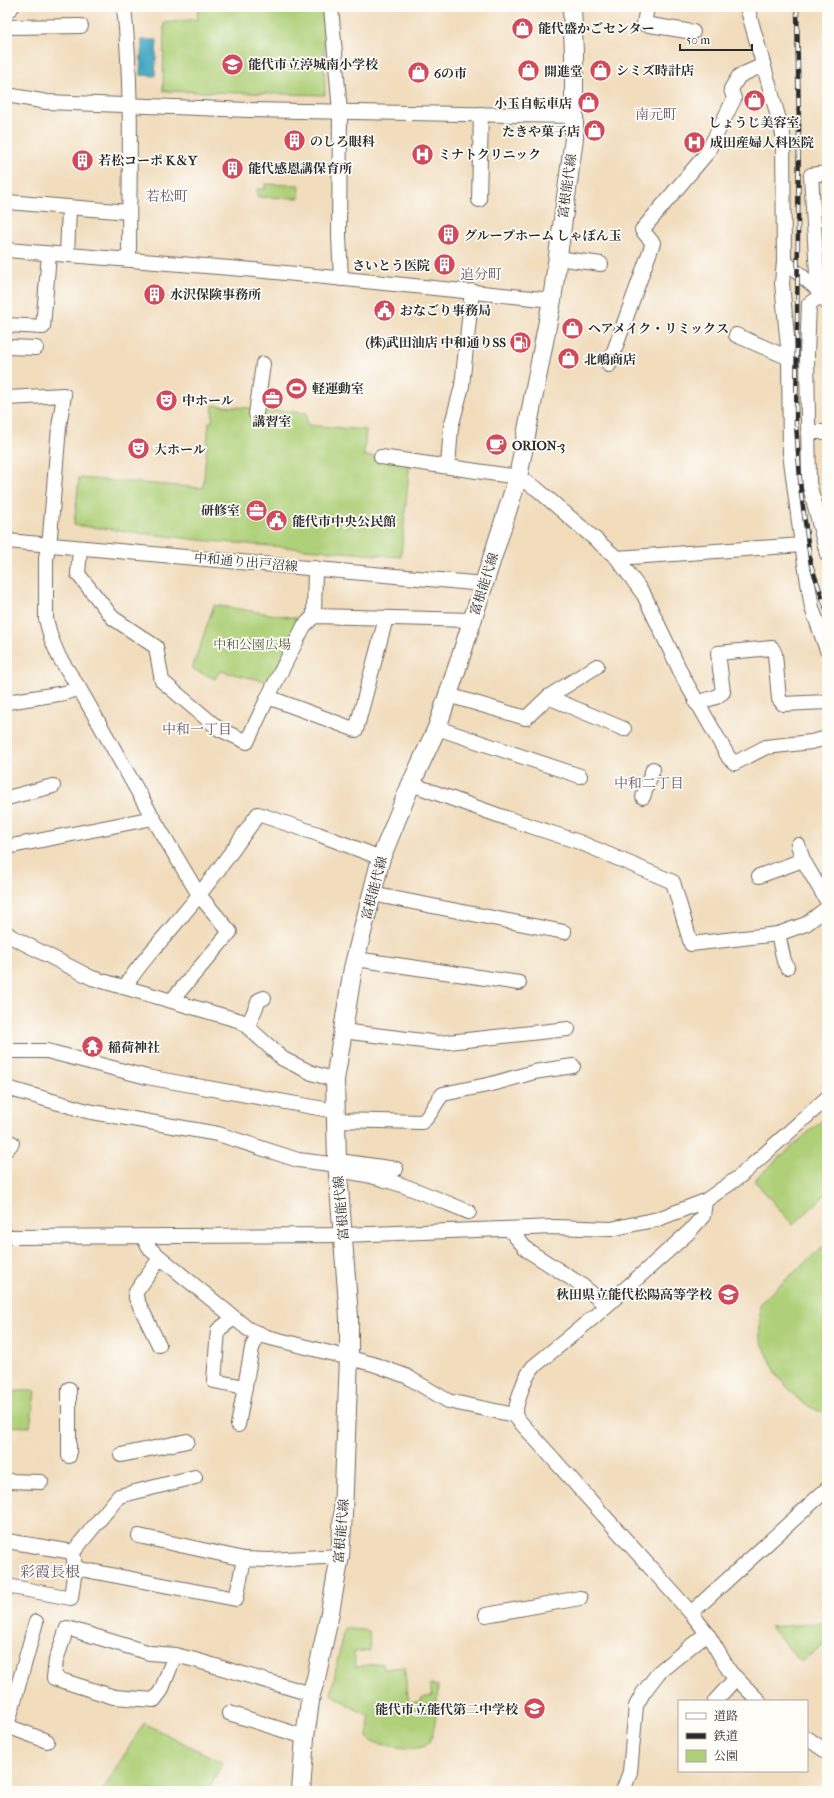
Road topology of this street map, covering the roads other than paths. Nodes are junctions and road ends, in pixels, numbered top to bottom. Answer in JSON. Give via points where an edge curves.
{"nodes":[{"id":1,"x":12,"y":7,"type":"edge"},
{"id":2,"x":124,"y":7,"type":"edge"},
{"id":3,"x":331,"y":7,"type":"edge"},
{"id":4,"x":572,"y":7,"type":"edge"},
{"id":5,"x":647,"y":7,"type":"edge"},
{"id":6,"x":747,"y":7,"type":"edge"},
{"id":7,"x":7,"y":11,"type":"edge"},
{"id":8,"x":81,"y":26,"type":"dead end"},
{"id":9,"x":7,"y":27,"type":"edge"},
{"id":10,"x":693,"y":32,"type":"dead end"},
{"id":11,"x":763,"y":65,"type":"junction"},
{"id":12,"x":8,"y":98,"type":"edge"},
{"id":13,"x":130,"y":105,"type":"junction"},
{"id":14,"x":340,"y":112,"type":"junction"},
{"id":15,"x":481,"y":114,"type":"junction"},
{"id":16,"x":574,"y":116,"type":"junction"},
{"id":17,"x":827,"y":173,"type":"edge"},
{"id":18,"x":478,"y":200,"type":"dead end"},
{"id":19,"x":7,"y":202,"type":"edge"},
{"id":20,"x":69,"y":209,"type":"junction"},
{"id":21,"x":129,"y":212,"type":"junction"},
{"id":22,"x":7,"y":250,"type":"edge"},
{"id":23,"x":50,"y":254,"type":"junction"},
{"id":24,"x":67,"y":255,"type":"junction"},
{"id":25,"x":557,"y":258,"type":"junction"},
{"id":26,"x":129,"y":259,"type":"junction"},
{"id":27,"x":784,"y":261,"type":"junction"},
{"id":28,"x":601,"y":264,"type":"dead end"},
{"id":29,"x":341,"y":279,"type":"junction"},
{"id":30,"x":472,"y":291,"type":"junction"},
{"id":31,"x":823,"y":296,"type":"edge"},
{"id":32,"x":552,"y":300,"type":"junction"},
{"id":33,"x":7,"y":325,"type":"edge"},
{"id":34,"x":736,"y":335,"type":"dead end"},
{"id":35,"x":7,"y":347,"type":"edge"},
{"id":36,"x":36,"y":348,"type":"dead end"},
{"id":37,"x":789,"y":358,"type":"junction"},
{"id":38,"x":263,"y":364,"type":"dead end"},
{"id":39,"x":609,"y":365,"type":"dead end"},
{"id":40,"x":7,"y":398,"type":"edge"},
{"id":41,"x":256,"y":414,"type":"dead end"},
{"id":42,"x":809,"y":432,"type":"junction"},
{"id":43,"x":827,"y":432,"type":"edge"},
{"id":44,"x":381,"y":456,"type":"dead end"},
{"id":45,"x":448,"y":466,"type":"junction"},
{"id":46,"x":518,"y":477,"type":"junction"},
{"id":47,"x":825,"y":534,"type":"edge"},
{"id":48,"x":7,"y":541,"type":"edge"},
{"id":49,"x":49,"y":545,"type":"junction"},
{"id":50,"x":802,"y":545,"type":"junction"},
{"id":51,"x":80,"y":548,"type":"junction"},
{"id":52,"x":827,"y":554,"type":"edge"},
{"id":53,"x":617,"y":558,"type":"junction"},
{"id":54,"x":315,"y":568,"type":"junction"},
{"id":55,"x":484,"y":584,"type":"junction"},
{"id":56,"x":314,"y":616,"type":"junction"},
{"id":57,"x":386,"y":618,"type":"junction"},
{"id":58,"x":472,"y":620,"type":"junction"},
{"id":59,"x":827,"y":650,"type":"edge"},
{"id":60,"x":597,"y":666,"type":"dead end"},
{"id":61,"x":79,"y":688,"type":"junction"},
{"id":62,"x":448,"y":695,"type":"junction"},
{"id":63,"x":268,"y":697,"type":"junction"},
{"id":64,"x":548,"y":697,"type":"junction"},
{"id":65,"x":7,"y":702,"type":"edge"},
{"id":66,"x":696,"y":702,"type":"junction"},
{"id":67,"x":827,"y":702,"type":"edge"},
{"id":68,"x":437,"y":728,"type":"junction"},
{"id":69,"x":624,"y":729,"type":"dead end"},
{"id":70,"x":827,"y":738,"type":"edge"},
{"id":71,"x":652,"y":769,"type":"dead end"},
{"id":72,"x":580,"y":776,"type":"dead end"},
{"id":73,"x":411,"y":784,"type":"junction"},
{"id":74,"x":53,"y":786,"type":"dead end"},
{"id":75,"x":643,"y":797,"type":"dead end"},
{"id":76,"x":7,"y":798,"type":"edge"},
{"id":77,"x":153,"y":818,"type":"junction"},
{"id":78,"x":798,"y":845,"type":"dead end"},
{"id":79,"x":7,"y":847,"type":"edge"},
{"id":80,"x":381,"y":858,"type":"junction"},
{"id":81,"x":803,"y":860,"type":"junction"},
{"id":82,"x":759,"y":876,"type":"dead end"},
{"id":83,"x":372,"y":894,"type":"junction"},
{"id":84,"x":199,"y":895,"type":"junction"},
{"id":85,"x":827,"y":901,"type":"edge"},
{"id":86,"x":827,"y":908,"type":"edge"},
{"id":87,"x":564,"y":932,"type":"dead end"},
{"id":88,"x":7,"y":933,"type":"edge"},
{"id":89,"x":778,"y":934,"type":"junction"},
{"id":90,"x":356,"y":959,"type":"junction"},
{"id":91,"x":787,"y":967,"type":"dead end"},
{"id":92,"x":519,"y":983,"type":"dead end"},
{"id":93,"x":125,"y":987,"type":"junction"},
{"id":94,"x":264,"y":998,"type":"dead end"},
{"id":95,"x":172,"y":1000,"type":"junction"},
{"id":96,"x":248,"y":1026,"type":"junction"},
{"id":97,"x":568,"y":1029,"type":"dead end"},
{"id":98,"x":342,"y":1031,"type":"junction"},
{"id":99,"x":7,"y":1052,"type":"edge"},
{"id":100,"x":573,"y":1066,"type":"dead end"},
{"id":101,"x":335,"y":1080,"type":"junction"},
{"id":102,"x":7,"y":1088,"type":"edge"},
{"id":103,"x":827,"y":1098,"type":"edge"},
{"id":104,"x":336,"y":1115,"type":"junction"},
{"id":105,"x":338,"y":1166,"type":"junction"},
{"id":106,"x":396,"y":1169,"type":"dead end"},
{"id":107,"x":705,"y":1201,"type":"junction"},
{"id":108,"x":469,"y":1212,"type":"dead end"},
{"id":109,"x":508,"y":1229,"type":"junction"},
{"id":110,"x":344,"y":1235,"type":"junction"},
{"id":111,"x":142,"y":1236,"type":"junction"},
{"id":112,"x":7,"y":1237,"type":"edge"},
{"id":113,"x":160,"y":1258,"type":"junction"},
{"id":114,"x":606,"y":1305,"type":"junction"},
{"id":115,"x":234,"y":1318,"type":"junction"},
{"id":116,"x":259,"y":1333,"type":"junction"},
{"id":117,"x":159,"y":1345,"type":"dead end"},
{"id":118,"x":349,"y":1357,"type":"junction"},
{"id":119,"x":245,"y":1387,"type":"junction"},
{"id":120,"x":69,"y":1389,"type":"dead end"},
{"id":121,"x":514,"y":1415,"type":"junction"},
{"id":122,"x":238,"y":1425,"type":"dead end"},
{"id":123,"x":187,"y":1441,"type":"dead end"},
{"id":124,"x":121,"y":1455,"type":"dead end"},
{"id":125,"x":69,"y":1456,"type":"dead end"},
{"id":126,"x":194,"y":1477,"type":"dead end"},
{"id":127,"x":7,"y":1481,"type":"edge"},
{"id":128,"x":41,"y":1482,"type":"dead end"},
{"id":129,"x":827,"y":1489,"type":"edge"},
{"id":130,"x":139,"y":1536,"type":"dead end"},
{"id":131,"x":7,"y":1541,"type":"edge"},
{"id":132,"x":73,"y":1552,"type":"junction"},
{"id":133,"x":340,"y":1556,"type":"junction"},
{"id":134,"x":244,"y":1559,"type":"junction"},
{"id":135,"x":75,"y":1568,"type":"junction"},
{"id":136,"x":7,"y":1586,"type":"edge"},
{"id":137,"x":580,"y":1598,"type":"dead end"},
{"id":138,"x":691,"y":1614,"type":"junction"},
{"id":139,"x":486,"y":1615,"type":"dead end"},
{"id":140,"x":36,"y":1622,"type":"dead end"},
{"id":141,"x":707,"y":1633,"type":"junction"},
{"id":142,"x":175,"y":1655,"type":"junction"},
{"id":143,"x":736,"y":1678,"type":"junction"},
{"id":144,"x":311,"y":1694,"type":"junction"},
{"id":145,"x":716,"y":1700,"type":"edge"},
{"id":146,"x":758,"y":1700,"type":"edge"},
{"id":147,"x":229,"y":1713,"type":"dead end"},
{"id":148,"x":7,"y":1726,"type":"edge"},
{"id":149,"x":305,"y":1737,"type":"junction"},
{"id":150,"x":808,"y":1739,"type":"edge"},
{"id":151,"x":47,"y":1741,"type":"dead end"},
{"id":152,"x":827,"y":1752,"type":"edge"},
{"id":153,"x":301,"y":1791,"type":"edge"},
{"id":154,"x":622,"y":1791,"type":"edge"}],
"edges":[{"from":1,"to":7,"type":"street"},
{"from":2,"to":13,"type":"street","via":[[128,38]]},
{"from":3,"to":14,"type":"street"},
{"from":4,"to":16,"type":"main road","name":"富根能代線"},
{"from":5,"to":10,"type":"street","via":[[644,24]]},
{"from":6,"to":11,"type":"street"},
{"from":8,"to":9,"type":"street"},
{"from":11,"to":27,"type":"street","via":[[783,134]]},
{"from":11,"to":39,"type":"street","via":[[739,76],[731,89],[734,99],[707,153],[642,230],[653,243]]},
{"from":12,"to":13,"type":"street"},
{"from":13,"to":14,"type":"street"},
{"from":13,"to":21,"type":"street"},
{"from":14,"to":15,"type":"street"},
{"from":14,"to":29,"type":"street"},
{"from":15,"to":16,"type":"street"},
{"from":15,"to":18,"type":"street"},
{"from":16,"to":25,"type":"main road","name":"富根能代線","via":[[574,138]]},
{"from":17,"to":31,"type":"street","via":[[811,175]]},
{"from":19,"to":20,"type":"street"},
{"from":20,"to":21,"type":"street"},
{"from":20,"to":24,"type":"street"},
{"from":21,"to":26,"type":"street"},
{"from":22,"to":23,"type":"street"},
{"from":23,"to":24,"type":"street"},
{"from":23,"to":33,"type":"street","via":[[43,328]]},
{"from":24,"to":26,"type":"street"},
{"from":25,"to":28,"type":"street"},
{"from":25,"to":32,"type":"main road","name":"富根能代線"},
{"from":26,"to":29,"type":"street"},
{"from":27,"to":31,"type":"street"},
{"from":27,"to":37,"type":"street","via":[[782,283]]},
{"from":29,"to":30,"type":"street"},
{"from":30,"to":32,"type":"street"},
{"from":30,"to":45,"type":"street","via":[[463,379],[451,427]]},
{"from":31,"to":42,"type":"street","via":[[809,304]]},
{"from":32,"to":46,"type":"main road","name":"富根能代線"},
{"from":34,"to":37,"type":"street"},
{"from":35,"to":36,"type":"street"},
{"from":37,"to":50,"type":"street","via":[[790,453]]},
{"from":38,"to":41,"type":"street"},
{"from":40,"to":49,"type":"street","via":[[64,395]]},
{"from":42,"to":43,"type":"street"},
{"from":42,"to":47,"type":"street","via":[[809,483]]},
{"from":44,"to":45,"type":"street"},
{"from":45,"to":46,"type":"street"},
{"from":46,"to":53,"type":"street","via":[[537,489]]},
{"from":46,"to":55,"type":"main road","name":"富根能代線"},
{"from":47,"to":52,"type":"street"},
{"from":48,"to":49,"type":"street","name":"中和通り出戸沼線"},
{"from":49,"to":51,"type":"street","name":"中和通り出戸沼線"},
{"from":49,"to":61,"type":"street","via":[[46,558],[46,619],[59,657]]},
{"from":50,"to":53,"type":"street"},
{"from":50,"to":59,"type":"street","via":[[812,608]]},
{"from":51,"to":54,"type":"street","name":"中和通り出戸沼線"},
{"from":51,"to":63,"type":"street","via":[[78,574],[113,618],[156,647],[162,681],[219,729],[247,742]]},
{"from":53,"to":66,"type":"street","via":[[644,595]]},
{"from":54,"to":55,"type":"street","name":"中和通り出戸沼線"},
{"from":54,"to":56,"type":"street"},
{"from":55,"to":58,"type":"main road","name":"富根能代線"},
{"from":56,"to":57,"type":"street"},
{"from":56,"to":63,"type":"street","via":[[304,626]]},
{"from":57,"to":58,"type":"street"},
{"from":57,"to":63,"type":"street","via":[[356,730]]},
{"from":58,"to":62,"type":"main road","name":"富根能代線"},
{"from":60,"to":64,"type":"street"},
{"from":61,"to":65,"type":"street","via":[[65,693]]},
{"from":61,"to":77,"type":"street"},
{"from":62,"to":64,"type":"street","via":[[526,718]]},
{"from":62,"to":68,"type":"main road","name":"富根能代線"},
{"from":64,"to":69,"type":"street"},
{"from":66,"to":67,"type":"street","via":[[716,697],[723,692],[718,653],[772,648],[775,654],[779,699],[783,704]]},
{"from":66,"to":70,"type":"street","via":[[729,758],[735,763],[766,747]]},
{"from":68,"to":72,"type":"street"},
{"from":68,"to":73,"type":"main road","name":"富根能代線"},
{"from":71,"to":75,"type":"street"},
{"from":73,"to":80,"type":"main road","name":"富根能代線"},
{"from":73,"to":89,"type":"street","via":[[580,842],[673,882],[690,944]]},
{"from":74,"to":76,"type":"street"},
{"from":77,"to":79,"type":"street"},
{"from":77,"to":84,"type":"street"},
{"from":78,"to":81,"type":"street"},
{"from":80,"to":83,"type":"main road","name":"富根能代線"},
{"from":80,"to":84,"type":"street","via":[[258,814]]},
{"from":81,"to":82,"type":"street"},
{"from":81,"to":85,"type":"street"},
{"from":83,"to":87,"type":"street"},
{"from":83,"to":90,"type":"main road","name":"富根能代線"},
{"from":84,"to":93,"type":"street","via":[[135,969]]},
{"from":84,"to":95,"type":"street","via":[[230,932]]},
{"from":86,"to":89,"type":"street","via":[[806,924]]},
{"from":88,"to":93,"type":"street","via":[[92,978]]},
{"from":89,"to":91,"type":"street"},
{"from":90,"to":92,"type":"street"},
{"from":90,"to":98,"type":"main road","name":"富根能代線"},
{"from":93,"to":95,"type":"street"},
{"from":94,"to":96,"type":"street","via":[[259,1000]]},
{"from":95,"to":96,"type":"street","via":[[241,1021]]},
{"from":96,"to":101,"type":"street","via":[[283,1059],[312,1073]]},
{"from":97,"to":98,"type":"street","via":[[438,1042]]},
{"from":98,"to":101,"type":"main road","name":"富根能代線"},
{"from":99,"to":104,"type":"street","via":[[47,1051],[147,1077]]},
{"from":100,"to":104,"type":"street","via":[[534,1072],[443,1094],[422,1122]]},
{"from":101,"to":104,"type":"main road","name":"富根能代線"},
{"from":102,"to":105,"type":"street","via":[[87,1111],[218,1134],[298,1160]]},
{"from":103,"to":107,"type":"street","via":[[739,1177]]},
{"from":104,"to":105,"type":"main road","name":"富根能代線"},
{"from":105,"to":106,"type":"street"},
{"from":105,"to":108,"type":"street","via":[[405,1187]]},
{"from":105,"to":110,"type":"main road","name":"富根能代線"},
{"from":107,"to":109,"type":"street","via":[[658,1219],[612,1229],[554,1226]]},
{"from":107,"to":114,"type":"street","via":[[703,1216],[689,1232]]},
{"from":109,"to":110,"type":"street"},
{"from":109,"to":114,"type":"street","via":[[527,1250],[580,1284]]},
{"from":110,"to":111,"type":"street"},
{"from":110,"to":118,"type":"main road","name":"富根能代線"},
{"from":111,"to":112,"type":"street"},
{"from":111,"to":113,"type":"street"},
{"from":113,"to":115,"type":"street"},
{"from":113,"to":117,"type":"street","via":[[136,1292],[136,1298]]},
{"from":114,"to":121,"type":"street","via":[[530,1371],[522,1386]]},
{"from":115,"to":116,"type":"street","via":[[248,1329]]},
{"from":115,"to":119,"type":"street","via":[[218,1330],[214,1381]]},
{"from":116,"to":118,"type":"street"},
{"from":116,"to":119,"type":"street","via":[[252,1348]]},
{"from":118,"to":121,"type":"street","via":[[406,1376],[448,1401]]},
{"from":118,"to":133,"type":"main road","name":"富根能代線"},
{"from":119,"to":122,"type":"street"},
{"from":120,"to":125,"type":"street"},
{"from":121,"to":138,"type":"street"},
{"from":123,"to":124,"type":"street"},
{"from":126,"to":132,"type":"street","via":[[119,1496]]},
{"from":127,"to":128,"type":"street"},
{"from":129,"to":138,"type":"street"},
{"from":130,"to":134,"type":"street"},
{"from":131,"to":132,"type":"street"},
{"from":132,"to":135,"type":"street"},
{"from":133,"to":134,"type":"street"},
{"from":133,"to":144,"type":"main road","name":"富根能代線"},
{"from":134,"to":135,"type":"street","via":[[236,1599]]},
{"from":135,"to":136,"type":"street","via":[[71,1598]]},
{"from":137,"to":139,"type":"street"},
{"from":138,"to":141,"type":"street"},
{"from":140,"to":148,"type":"street"},
{"from":141,"to":143,"type":"street"},
{"from":141,"to":154,"type":"street","via":[[659,1672],[636,1706],[630,1772]]},
{"from":142,"to":142,"type":"street","via":[[161,1690],[154,1700],[114,1697],[54,1678],[56,1660],[66,1628],[150,1653]]},
{"from":142,"to":144,"type":"street"},
{"from":143,"to":145,"type":"street"},
{"from":143,"to":146,"type":"street"},
{"from":144,"to":149,"type":"main road","name":"富根能代線"},
{"from":147,"to":149,"type":"street"},
{"from":148,"to":151,"type":"street"},
{"from":149,"to":153,"type":"main road","name":"富根能代線"},
{"from":150,"to":152,"type":"street"}]}
